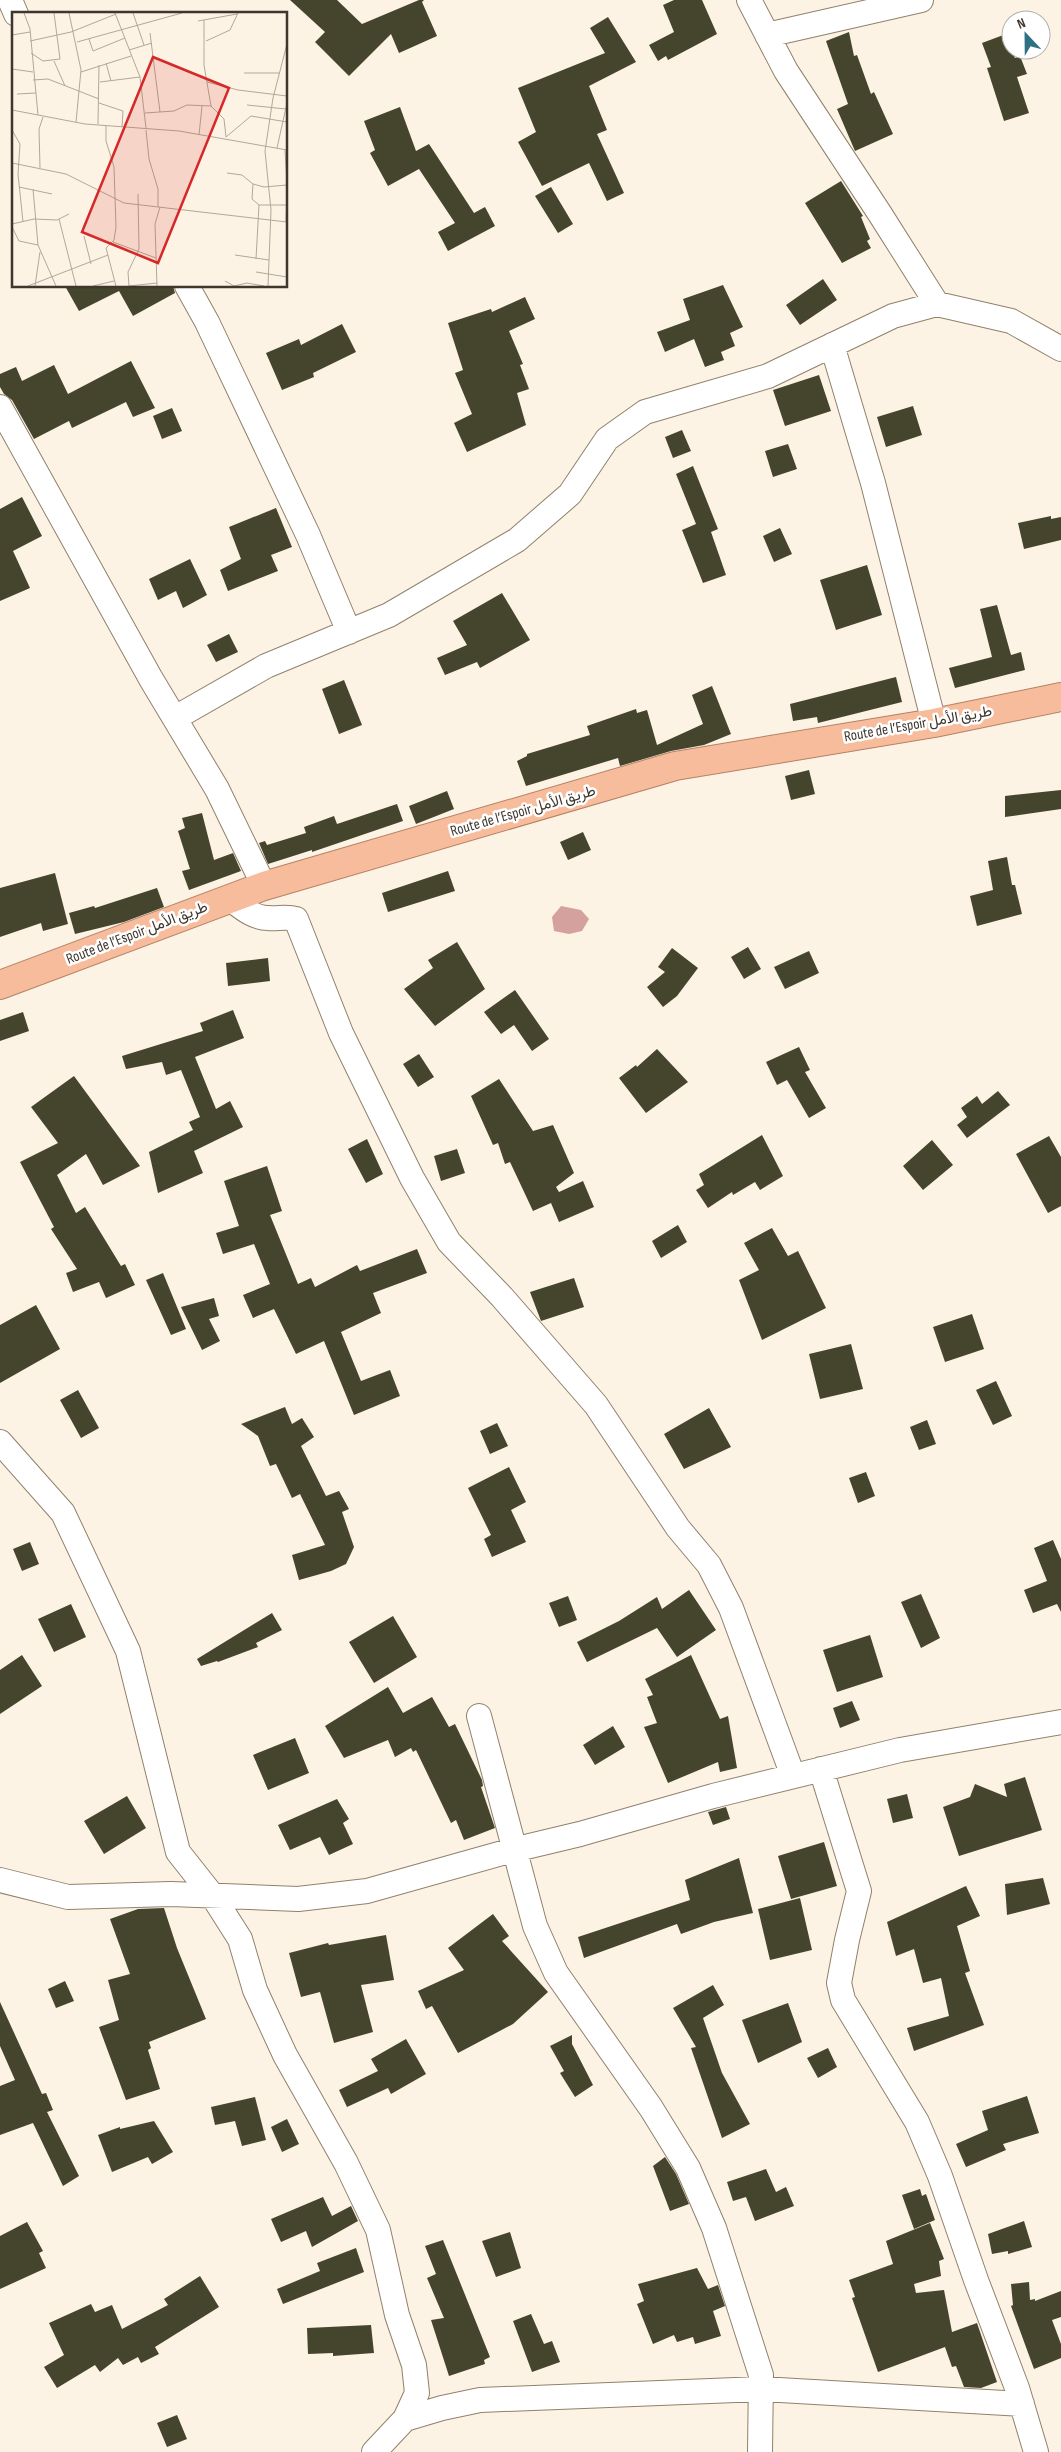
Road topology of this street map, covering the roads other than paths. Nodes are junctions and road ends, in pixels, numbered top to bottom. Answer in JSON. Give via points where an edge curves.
{"nodes":[{"id":1,"x":10,"y":0,"type":"edge"},
{"id":2,"x":749,"y":0,"type":"edge"},
{"id":3,"x":922,"y":0,"type":"edge"},
{"id":4,"x":15,"y":12,"type":"edge"},
{"id":5,"x":767,"y":35,"type":"junction"},
{"id":6,"x":188,"y":288,"type":"edge"},
{"id":7,"x":936,"y":304,"type":"junction"},
{"id":8,"x":832,"y":345,"type":"junction"},
{"id":9,"x":1061,"y":349,"type":"edge"},
{"id":10,"x":0,"y":406,"type":"edge"},
{"id":11,"x":349,"y":632,"type":"junction"},
{"id":12,"x":1061,"y":696,"type":"edge"},
{"id":13,"x":175,"y":718,"type":"junction"},
{"id":14,"x":934,"y":723,"type":"junction"},
{"id":15,"x":264,"y":886,"type":"junction"},
{"id":16,"x":229,"y":898,"type":"junction"},
{"id":17,"x":0,"y":985,"type":"edge"},
{"id":18,"x":0,"y":1442,"type":"edge"},
{"id":19,"x":479,"y":1716,"type":"dead end"},
{"id":20,"x":1061,"y":1722,"type":"edge"},
{"id":21,"x":821,"y":1769,"type":"junction"},
{"id":22,"x":793,"y":1776,"type":"junction"},
{"id":23,"x":514,"y":1850,"type":"junction"},
{"id":24,"x":0,"y":1880,"type":"edge"},
{"id":25,"x":212,"y":1895,"type":"junction"},
{"id":26,"x":761,"y":2389,"type":"junction"},
{"id":27,"x":1022,"y":2404,"type":"junction"},
{"id":28,"x":405,"y":2419,"type":"junction"},
{"id":29,"x":374,"y":2452,"type":"edge"},
{"id":30,"x":760,"y":2452,"type":"edge"},
{"id":31,"x":1036,"y":2452,"type":"edge"}],
"edges":[{"from":1,"to":4,"type":"street"},
{"from":2,"to":5,"type":"street"},
{"from":3,"to":5,"type":"street"},
{"from":5,"to":7,"type":"street","via":[[786,71]]},
{"from":6,"to":11,"type":"street","via":[[208,322],[308,535]]},
{"from":7,"to":8,"type":"street","via":[[893,316]]},
{"from":7,"to":9,"type":"street","via":[[1011,320]]},
{"from":8,"to":11,"type":"street","via":[[768,376],[644,412],[607,439],[570,494],[517,540],[389,615]]},
{"from":8,"to":14,"type":"street","via":[[873,484]]},
{"from":10,"to":13,"type":"street"},
{"from":11,"to":13,"type":"street","via":[[266,666]]},
{"from":12,"to":14,"type":"highway","name":"Route de l’Espoir طريق الأمل"},
{"from":13,"to":15,"type":"street","via":[[217,789]]},
{"from":14,"to":15,"type":"highway","name":"Route de l’Espoir طريق الأمل","via":[[675,766]]},
{"from":15,"to":16,"type":"highway","name":"Route de l’Espoir طريق الأمل"},
{"from":16,"to":17,"type":"highway","name":"Route de l’Espoir طريق الأمل"},
{"from":16,"to":22,"type":"street","via":[[247,912],[268,918],[296,918],[340,1033],[412,1178],[449,1242],[502,1297],[596,1406],[678,1528],[709,1565],[731,1608]]},
{"from":18,"to":25,"type":"street","via":[[64,1513],[128,1651],[178,1852]]},
{"from":19,"to":23,"type":"street"},
{"from":20,"to":21,"type":"street","via":[[900,1750]]},
{"from":21,"to":22,"type":"street"},
{"from":21,"to":27,"type":"street","via":[[859,1891],[839,1983],[843,2000],[917,2122],[940,2176]]},
{"from":22,"to":23,"type":"street"},
{"from":23,"to":25,"type":"street","via":[[367,1891],[298,1899]]},
{"from":23,"to":26,"type":"street","via":[[535,1926],[556,1973],[651,2108],[688,2168],[714,2228],[761,2375]]},
{"from":24,"to":25,"type":"street","via":[[68,1898]]},
{"from":25,"to":28,"type":"street","via":[[240,1939],[255,1990],[284,2055],[346,2163],[378,2230],[396,2315],[414,2365],[417,2393]]},
{"from":26,"to":27,"type":"street"},
{"from":26,"to":28,"type":"street","via":[[480,2400]]},
{"from":26,"to":30,"type":"street"},
{"from":27,"to":31,"type":"street"},
{"from":28,"to":29,"type":"street"}]}
